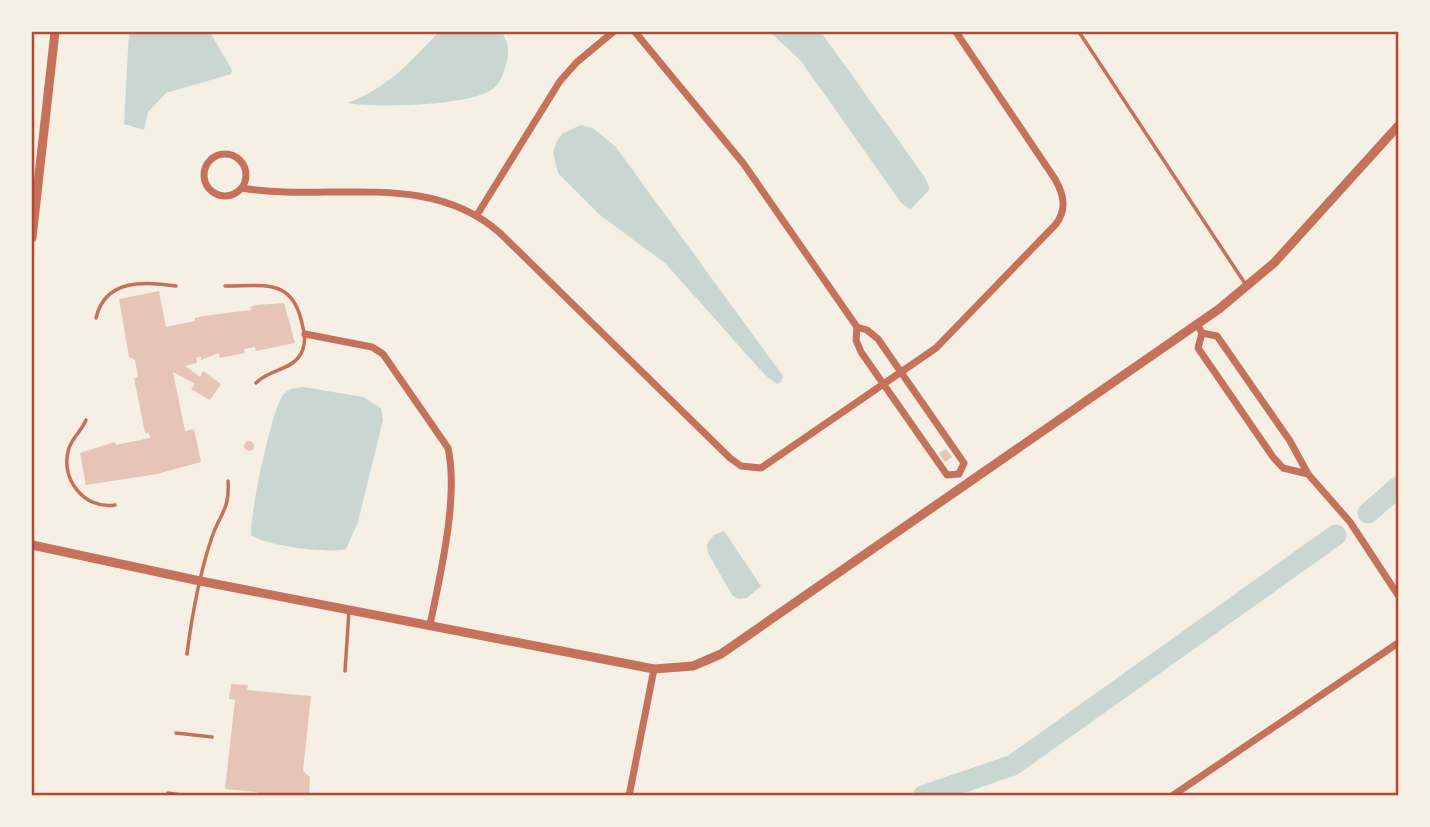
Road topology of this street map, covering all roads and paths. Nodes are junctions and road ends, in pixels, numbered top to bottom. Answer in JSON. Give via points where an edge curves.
{"nodes":[{"id":1,"x":613,"y":32,"type":"edge"},
{"id":2,"x":635,"y":32,"type":"edge"},
{"id":3,"x":956,"y":32,"type":"edge"},
{"id":4,"x":1079,"y":32,"type":"edge"},
{"id":5,"x":54,"y":34,"type":"edge"},
{"id":6,"x":1398,"y":126,"type":"edge"},
{"id":7,"x":242,"y":188,"type":"junction"},
{"id":8,"x":477,"y":215,"type":"junction"},
{"id":9,"x":32,"y":238,"type":"edge"},
{"id":10,"x":176,"y":286,"type":"dead end"},
{"id":11,"x":225,"y":286,"type":"dead end"},
{"id":12,"x":1247,"y":287,"type":"junction"},
{"id":13,"x":96,"y":318,"type":"dead end"},
{"id":14,"x":857,"y":327,"type":"junction"},
{"id":15,"x":1200,"y":329,"type":"junction"},
{"id":16,"x":305,"y":334,"type":"junction"},
{"id":17,"x":902,"y":373,"type":"junction"},
{"id":18,"x":256,"y":383,"type":"dead end"},
{"id":19,"x":884,"y":385,"type":"junction"},
{"id":20,"x":86,"y":420,"type":"dead end"},
{"id":21,"x":959,"y":474,"type":"junction"},
{"id":22,"x":1308,"y":474,"type":"junction"},
{"id":23,"x":228,"y":481,"type":"dead end"},
{"id":24,"x":965,"y":484,"type":"junction"},
{"id":25,"x":115,"y":505,"type":"dead end"},
{"id":26,"x":32,"y":545,"type":"edge"},
{"id":27,"x":200,"y":581,"type":"junction"},
{"id":28,"x":1398,"y":595,"type":"edge"},
{"id":29,"x":349,"y":609,"type":"junction"},
{"id":30,"x":430,"y":625,"type":"junction"},
{"id":31,"x":1398,"y":643,"type":"edge"},
{"id":32,"x":187,"y":654,"type":"dead end"},
{"id":33,"x":654,"y":669,"type":"junction"},
{"id":34,"x":345,"y":671,"type":"dead end"},
{"id":35,"x":176,"y":733,"type":"dead end"},
{"id":36,"x":212,"y":737,"type":"dead end"},
{"id":37,"x":168,"y":793,"type":"dead end"},
{"id":38,"x":188,"y":796,"type":"edge"},
{"id":39,"x":629,"y":796,"type":"edge"},
{"id":40,"x":1172,"y":796,"type":"edge"}],
"edges":[{"from":1,"to":8,"type":"street","via":[[560,81]]},
{"from":2,"to":14,"type":"street","via":[[743,163]]},
{"from":3,"to":17,"type":"street","via":[[1055,179],[1064,205],[1056,224],[945,341]]},
{"from":4,"to":12,"type":"lane"},
{"from":5,"to":9,"type":"street"},
{"from":6,"to":12,"type":"street"},
{"from":7,"to":7,"type":"street","via":[[246,169],[238,158],[225,154],[208,163],[204,177],[210,190],[223,196]]},
{"from":7,"to":8,"type":"street","via":[[418,195]]},
{"from":8,"to":19,"type":"street","via":[[741,466],[770,464]]},
{"from":10,"to":13,"type":"lane","via":[[123,286],[107,296]]},
{"from":11,"to":16,"type":"lane","via":[[287,291],[299,307]]},
{"from":12,"to":15,"type":"street"},
{"from":14,"to":17,"type":"street","via":[[878,339]]},
{"from":14,"to":19,"type":"street","via":[[858,347]]},
{"from":15,"to":22,"type":"street","via":[[1217,336]]},
{"from":15,"to":22,"type":"street","via":[[1198,348],[1265,447],[1283,468]]},
{"from":15,"to":24,"type":"street"},
{"from":16,"to":18,"type":"lane","via":[[304,347],[294,362]]},
{"from":16,"to":30,"type":"street","via":[[372,347],[383,354],[448,448],[446,543]]},
{"from":17,"to":19,"type":"street"},
{"from":17,"to":21,"type":"street","via":[[964,463]]},
{"from":19,"to":21,"type":"street","via":[[947,475]]},
{"from":20,"to":25,"type":"lane","via":[[68,450],[71,479],[86,500],[99,506]]},
{"from":21,"to":24,"type":"street"},
{"from":22,"to":28,"type":"street","via":[[1338,506]]},
{"from":23,"to":27,"type":"lane","via":[[228,505],[212,537]]},
{"from":24,"to":33,"type":"street","via":[[721,654],[694,666]]},
{"from":26,"to":27,"type":"street"},
{"from":27,"to":29,"type":"street"},
{"from":27,"to":32,"type":"lane"},
{"from":29,"to":30,"type":"street"},
{"from":29,"to":34,"type":"lane"},
{"from":30,"to":33,"type":"street"},
{"from":31,"to":40,"type":"street"},
{"from":33,"to":39,"type":"street"},
{"from":35,"to":36,"type":"lane"},
{"from":37,"to":38,"type":"lane"}]}
